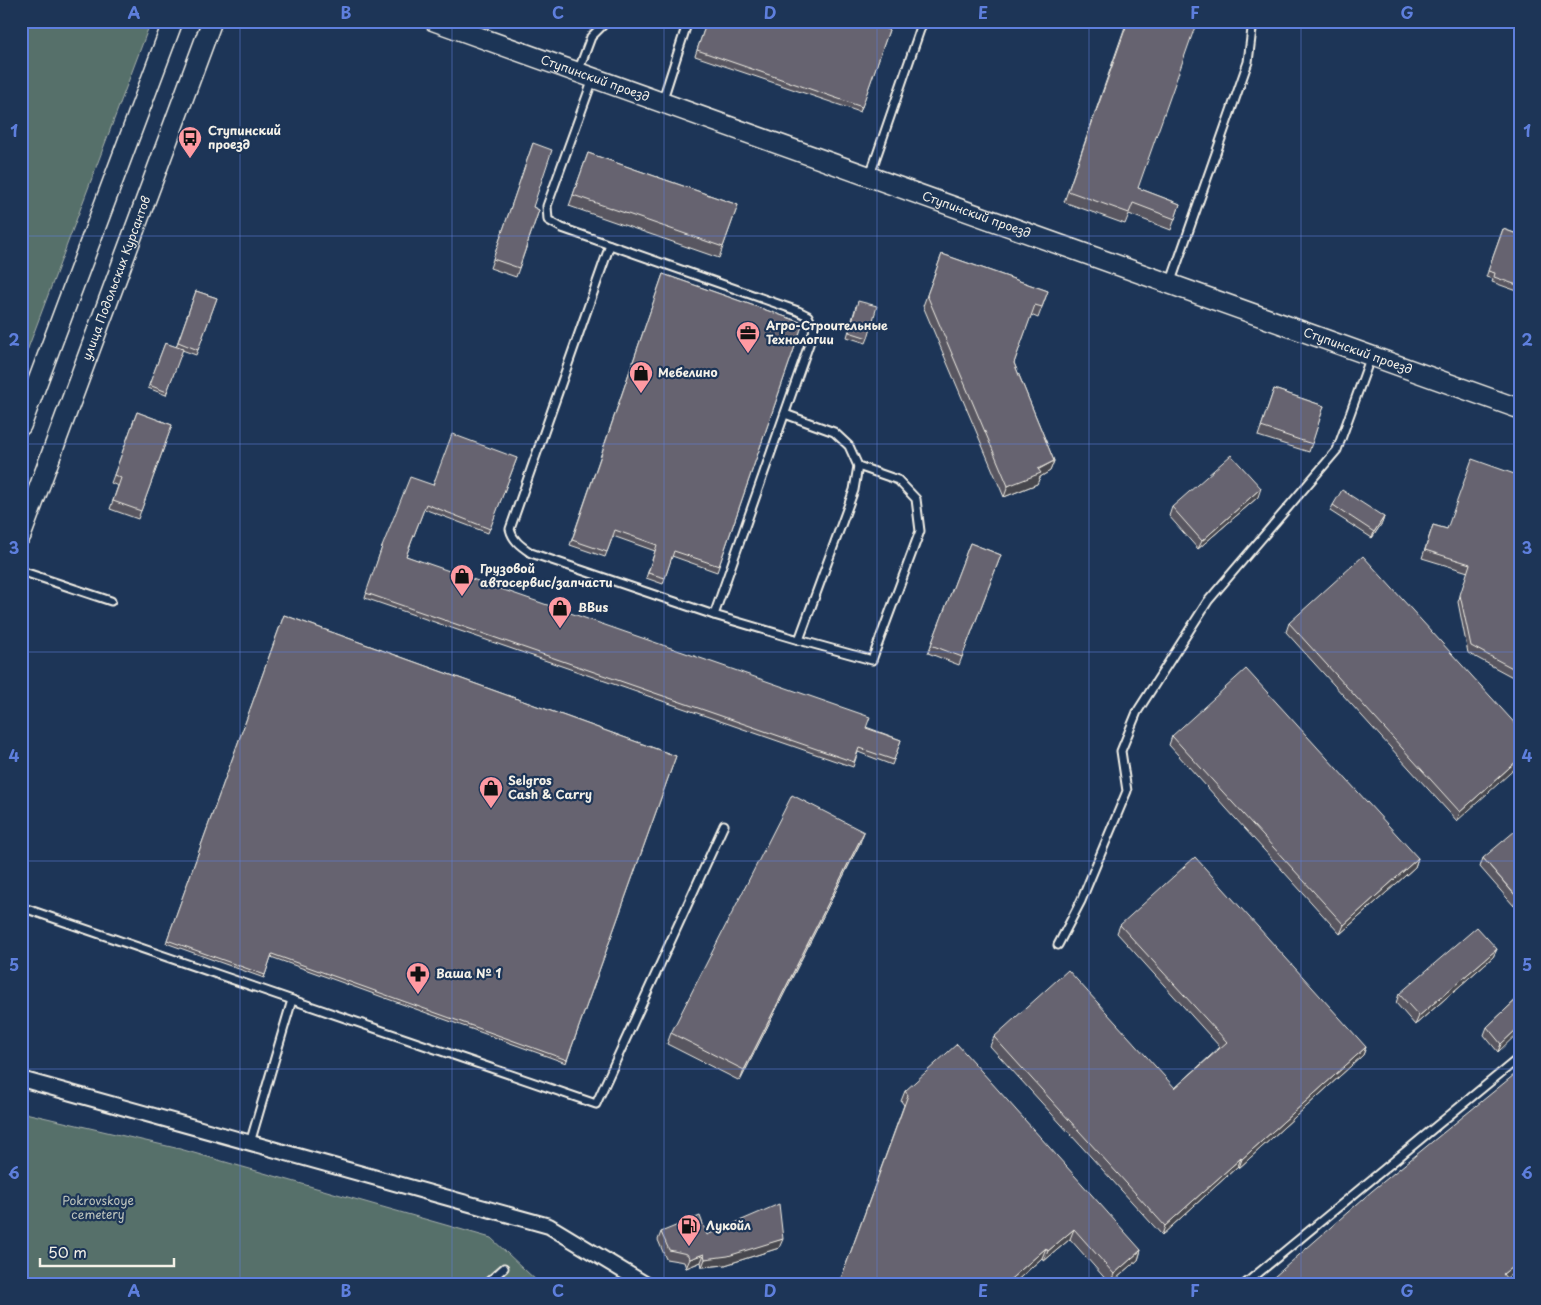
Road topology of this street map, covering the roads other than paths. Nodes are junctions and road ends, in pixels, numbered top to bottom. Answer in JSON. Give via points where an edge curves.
{"nodes":[{"id":1,"x":173,"y":21,"type":"edge"},
{"id":2,"x":212,"y":21,"type":"edge"},
{"id":3,"x":434,"y":21,"type":"edge"},
{"id":4,"x":604,"y":21,"type":"edge"},
{"id":5,"x":688,"y":21,"type":"edge"},
{"id":6,"x":923,"y":21,"type":"edge"},
{"id":7,"x":1253,"y":21,"type":"edge"},
{"id":8,"x":586,"y":75,"type":"junction"},
{"id":9,"x":662,"y":102,"type":"junction"},
{"id":10,"x":870,"y":177,"type":"junction"},
{"id":11,"x":610,"y":245,"type":"junction"},
{"id":12,"x":1170,"y":284,"type":"junction"},
{"id":13,"x":1371,"y":356,"type":"junction"},
{"id":14,"x":1520,"y":409,"type":"edge"},
{"id":15,"x":785,"y":414,"type":"junction"},
{"id":16,"x":21,"y":426,"type":"edge"},
{"id":17,"x":858,"y":466,"type":"junction"},
{"id":18,"x":21,"y":536,"type":"edge"},
{"id":19,"x":21,"y":571,"type":"edge"},
{"id":20,"x":111,"y":601,"type":"dead end"},
{"id":21,"x":714,"y":615,"type":"junction"},
{"id":22,"x":799,"y":640,"type":"junction"},
{"id":23,"x":724,"y":825,"type":"dead end"},
{"id":24,"x":21,"y":907,"type":"edge"},
{"id":25,"x":1058,"y":945,"type":"dead end"},
{"id":26,"x":292,"y":1000,"type":"junction"},
{"id":27,"x":1520,"y":1057,"type":"edge"},
{"id":28,"x":21,"y":1079,"type":"edge"},
{"id":29,"x":250,"y":1142,"type":"junction"},
{"id":30,"x":504,"y":1268,"type":"dead end"},
{"id":31,"x":486,"y":1284,"type":"edge"},
{"id":32,"x":645,"y":1284,"type":"edge"},
{"id":33,"x":1245,"y":1284,"type":"edge"}],
"edges":[{"from":1,"to":16,"type":"street"},
{"from":2,"to":18,"type":"street","name":"улица Подольских Курсантов"},
{"from":3,"to":8,"type":"street","name":"Ступинский проезд"},
{"from":4,"to":8,"type":"lane","via":[[592,37]]},
{"from":5,"to":9,"type":"lane"},
{"from":6,"to":10,"type":"lane"},
{"from":7,"to":12,"type":"lane","via":[[1248,62]]},
{"from":8,"to":9,"type":"street","name":"Ступинский проезд"},
{"from":8,"to":11,"type":"lane","via":[[547,206],[548,220]]},
{"from":9,"to":10,"type":"street","name":"Ступинский проезд"},
{"from":10,"to":12,"type":"street","name":"Ступинский проезд"},
{"from":11,"to":15,"type":"lane","via":[[808,316],[814,330]]},
{"from":11,"to":21,"type":"lane","via":[[510,529],[512,537],[531,553]]},
{"from":12,"to":13,"type":"street","name":"Ступинский проезд"},
{"from":13,"to":14,"type":"street","name":"Ступинский проезд"},
{"from":13,"to":25,"type":"lane","via":[[1336,450],[1208,601],[1137,712],[1121,751],[1127,791],[1081,901]]},
{"from":15,"to":17,"type":"lane","via":[[834,432],[849,446]]},
{"from":15,"to":21,"type":"lane"},
{"from":17,"to":22,"type":"lane","via":[[854,490]]},
{"from":17,"to":22,"type":"lane","via":[[898,480],[916,500],[920,531],[872,660]]},
{"from":19,"to":20,"type":"lane"},
{"from":21,"to":22,"type":"lane"},
{"from":23,"to":26,"type":"lane","via":[[596,1104]]},
{"from":24,"to":26,"type":"lane"},
{"from":26,"to":29,"type":"lane"},
{"from":27,"to":33,"type":"lane"},
{"from":28,"to":29,"type":"street"},
{"from":29,"to":32,"type":"street","via":[[549,1226]]},
{"from":30,"to":31,"type":"lane"}]}
